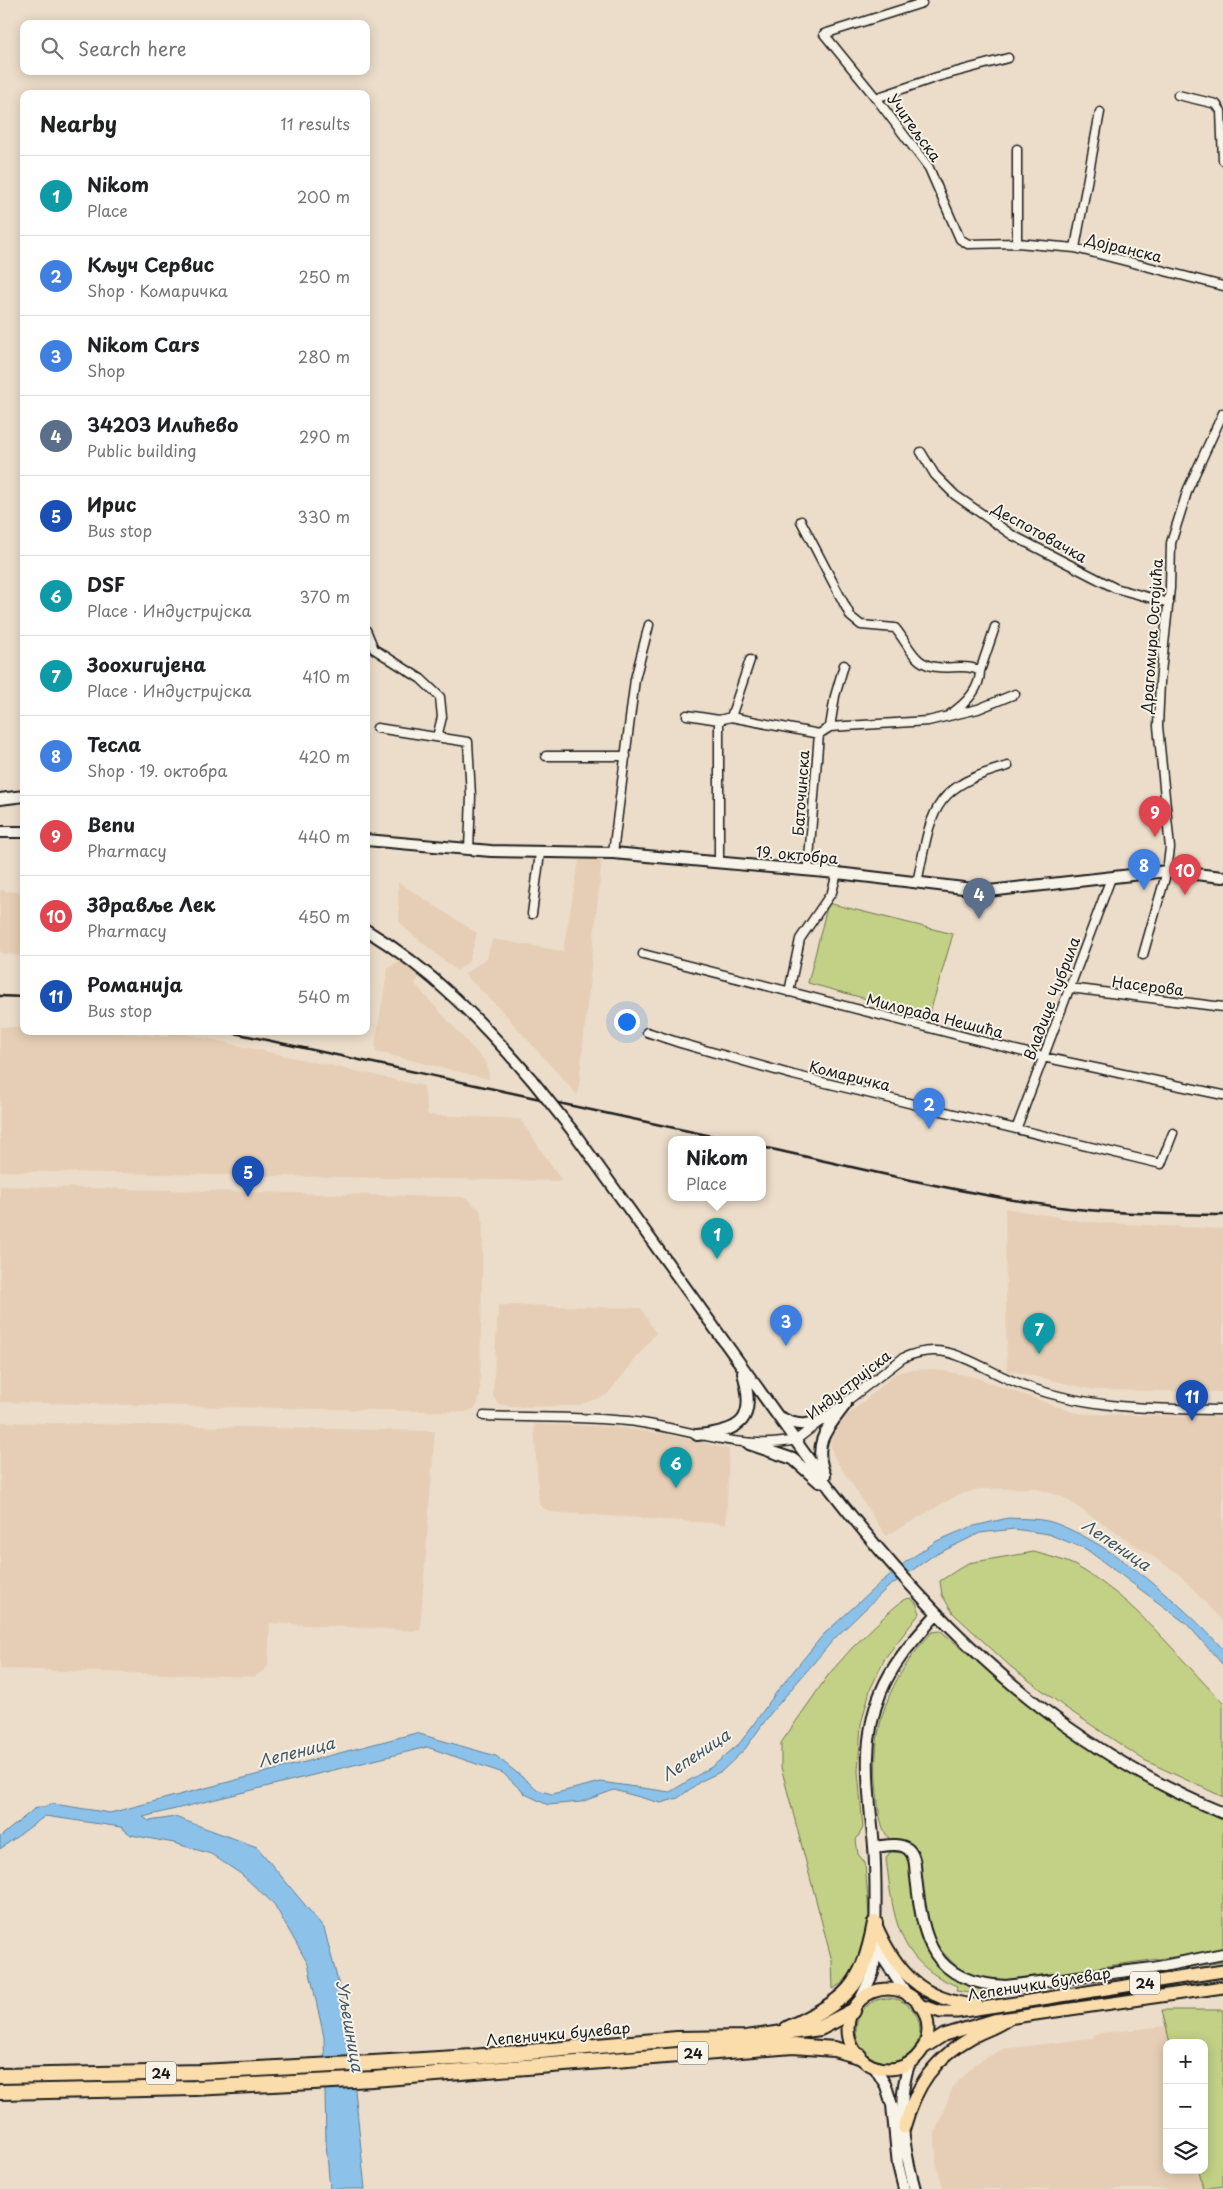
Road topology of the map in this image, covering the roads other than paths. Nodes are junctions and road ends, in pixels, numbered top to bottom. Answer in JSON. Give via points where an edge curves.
{"nodes":[{"id":1,"x":920,"y":0,"type":"edge"},
{"id":2,"x":1008,"y":58,"type":"dead end"},
{"id":3,"x":1178,"y":95,"type":"dead end"},
{"id":4,"x":876,"y":98,"type":"junction"},
{"id":5,"x":1100,"y":112,"type":"dead end"},
{"id":6,"x":1017,"y":149,"type":"dead end"},
{"id":7,"x":1223,"y":160,"type":"edge"},
{"id":8,"x":1017,"y":243,"type":"junction"},
{"id":9,"x":968,"y":244,"type":"joint"},
{"id":10,"x":1075,"y":248,"type":"junction"},
{"id":11,"x":1223,"y":286,"type":"edge"},
{"id":12,"x":1223,"y":413,"type":"edge"},
{"id":13,"x":920,"y":452,"type":"dead end"},
{"id":14,"x":801,"y":521,"type":"dead end"},
{"id":15,"x":1169,"y":603,"type":"junction"},
{"id":16,"x":649,"y":625,"type":"dead end"},
{"id":17,"x":995,"y":627,"type":"dead end"},
{"id":18,"x":370,"y":640,"type":"edge"},
{"id":19,"x":750,"y":660,"type":"dead end"},
{"id":20,"x":844,"y":665,"type":"dead end"},
{"id":21,"x":980,"y":671,"type":"junction"},
{"id":22,"x":1015,"y":694,"type":"dead end"},
{"id":23,"x":687,"y":715,"type":"dead end"},
{"id":24,"x":949,"y":715,"type":"junction"},
{"id":25,"x":731,"y":717,"type":"junction"},
{"id":26,"x":719,"y":720,"type":"junction"},
{"id":27,"x":830,"y":727,"type":"junction"},
{"id":28,"x":377,"y":728,"type":"dead end"},
{"id":29,"x":819,"y":734,"type":"junction"},
{"id":30,"x":438,"y":737,"type":"junction"},
{"id":31,"x":546,"y":756,"type":"dead end"},
{"id":32,"x":626,"y":756,"type":"junction"},
{"id":33,"x":1008,"y":766,"type":"dead end"},
{"id":34,"x":20,"y":796,"type":"edge"},
{"id":35,"x":0,"y":799,"type":"edge"},
{"id":36,"x":0,"y":832,"type":"edge"},
{"id":37,"x":20,"y":832,"type":"edge"},
{"id":38,"x":370,"y":840,"type":"edge"},
{"id":39,"x":469,"y":849,"type":"junction"},
{"id":40,"x":540,"y":853,"type":"junction"},
{"id":41,"x":613,"y":853,"type":"junction"},
{"id":42,"x":719,"y":862,"type":"junction"},
{"id":43,"x":808,"y":871,"type":"junction"},
{"id":44,"x":1167,"y":871,"type":"junction"},
{"id":45,"x":838,"y":873,"type":"junction"},
{"id":46,"x":1223,"y":877,"type":"edge"},
{"id":47,"x":1110,"y":878,"type":"junction"},
{"id":48,"x":917,"y":883,"type":"junction"},
{"id":49,"x":532,"y":914,"type":"dead end"},
{"id":50,"x":370,"y":933,"type":"edge"},
{"id":51,"x":642,"y":954,"type":"dead end"},
{"id":52,"x":1143,"y":955,"type":"dead end"},
{"id":53,"x":1070,"y":988,"type":"junction"},
{"id":54,"x":790,"y":992,"type":"junction"},
{"id":55,"x":1223,"y":1008,"type":"edge"},
{"id":56,"x":647,"y":1032,"type":"dead end"},
{"id":57,"x":1042,"y":1057,"type":"junction"},
{"id":58,"x":1223,"y":1095,"type":"edge"},
{"id":59,"x":1017,"y":1127,"type":"junction"},
{"id":60,"x":1173,"y":1133,"type":"dead end"},
{"id":61,"x":741,"y":1367,"type":"junction"},
{"id":62,"x":846,"y":1404,"type":"junction"},
{"id":63,"x":1223,"y":1410,"type":"edge"},
{"id":64,"x":778,"y":1415,"type":"junction"},
{"id":65,"x":484,"y":1416,"type":"dead end"},
{"id":66,"x":826,"y":1419,"type":"junction"},
{"id":67,"x":697,"y":1435,"type":"junction"},
{"id":68,"x":796,"y":1440,"type":"junction"},
{"id":69,"x":749,"y":1444,"type":"junction"},
{"id":70,"x":830,"y":1490,"type":"junction"},
{"id":71,"x":852,"y":1518,"type":"junction"},
{"id":72,"x":936,"y":1615,"type":"junction"},
{"id":73,"x":1223,"y":1813,"type":"edge"},
{"id":74,"x":874,"y":1848,"type":"junction"},
{"id":75,"x":875,"y":1923,"type":"junction"},
{"id":76,"x":1223,"y":1954,"type":"edge"},
{"id":77,"x":1223,"y":1971,"type":"edge"},
{"id":78,"x":1223,"y":1987,"type":"edge"},
{"id":79,"x":908,"y":1996,"type":"junction"},
{"id":80,"x":919,"y":2005,"type":"junction"},
{"id":81,"x":856,"y":2006,"type":"junction"},
{"id":82,"x":989,"y":2006,"type":"junction"},
{"id":83,"x":1010,"y":2018,"type":"junction"},
{"id":84,"x":779,"y":2034,"type":"junction"},
{"id":85,"x":922,"y":2049,"type":"junction"},
{"id":86,"x":859,"y":2056,"type":"junction"},
{"id":87,"x":910,"y":2062,"type":"junction"},
{"id":88,"x":874,"y":2066,"type":"junction"},
{"id":89,"x":0,"y":2076,"type":"edge"},
{"id":90,"x":0,"y":2092,"type":"edge"},
{"id":91,"x":899,"y":2129,"type":"junction"},
{"id":92,"x":904,"y":2189,"type":"edge"},
{"id":93,"x":915,"y":2189,"type":"edge"}],
"edges":[{"from":1,"to":4,"type":"street","name":"Учитељска","via":[[922,3],[824,34]]},
{"from":2,"to":4,"type":"street"},
{"from":3,"to":7,"type":"street","via":[[1216,104],[1221,111]]},
{"from":4,"to":9,"type":"street","name":"Учитељска","via":[[929,168],[960,239]]},
{"from":5,"to":10,"type":"street"},
{"from":6,"to":8,"type":"street"},
{"from":8,"to":9,"type":"street","name":"Дојранска"},
{"from":8,"to":10,"type":"street","name":"Дојранска"},
{"from":10,"to":11,"type":"street","name":"Дојранска"},
{"from":12,"to":15,"type":"street","name":"Драгомира Остојића","via":[[1178,518],[1172,543]]},
{"from":13,"to":15,"type":"street","name":"Деспотовачка","via":[[935,475],[955,495],[1012,535],[1116,588]]},
{"from":14,"to":21,"type":"street","via":[[856,622],[896,628],[913,654],[927,665]]},
{"from":15,"to":44,"type":"street","name":"Драгомира Остојића","via":[[1158,726],[1169,829]]},
{"from":16,"to":32,"type":"street","via":[[635,679]]},
{"from":17,"to":21,"type":"street"},
{"from":18,"to":30,"type":"street","via":[[374,649],[422,680],[440,697],[442,718]]},
{"from":19,"to":25,"type":"street"},
{"from":20,"to":27,"type":"street"},
{"from":21,"to":24,"type":"street","via":[[979,681],[970,697]]},
{"from":22,"to":24,"type":"street","via":[[984,707]]},
{"from":23,"to":26,"type":"street"},
{"from":24,"to":27,"type":"street","via":[[916,723]]},
{"from":25,"to":26,"type":"street"},
{"from":25,"to":29,"type":"street"},
{"from":26,"to":42,"type":"street"},
{"from":27,"to":29,"type":"street","name":"Баточинска"},
{"from":28,"to":30,"type":"street"},
{"from":29,"to":43,"type":"street","name":"Баточинска"},
{"from":30,"to":39,"type":"street","via":[[468,742]]},
{"from":31,"to":32,"type":"street"},
{"from":32,"to":41,"type":"street"},
{"from":33,"to":48,"type":"street","via":[[976,775],[944,797],[932,818]]},
{"from":34,"to":35,"type":"street"},
{"from":36,"to":37,"type":"street"},
{"from":38,"to":39,"type":"street","name":"19. октобра"},
{"from":39,"to":40,"type":"street","name":"19. октобра"},
{"from":40,"to":41,"type":"street","name":"19. октобра"},
{"from":40,"to":49,"type":"street"},
{"from":41,"to":42,"type":"street","name":"19. октобра"},
{"from":42,"to":43,"type":"street","name":"19. октобра"},
{"from":43,"to":45,"type":"street","name":"19. октобра"},
{"from":44,"to":46,"type":"street","name":"19. октобра"},
{"from":44,"to":47,"type":"street","name":"19. октобра"},
{"from":44,"to":52,"type":"street","name":"Драгомира Остојића"},
{"from":45,"to":48,"type":"street","name":"19. октобра"},
{"from":45,"to":54,"type":"street","via":[[832,892],[800,939]]},
{"from":47,"to":48,"type":"street","name":"19. октобра","via":[[989,891]]},
{"from":47,"to":53,"type":"street","name":"Владице Чубрила"},
{"from":50,"to":61,"type":"street","bridge":true,"via":[[423,970],[462,1004],[532,1080],[575,1134]]},
{"from":51,"to":54,"type":"street","name":"Милорада Нешића"},
{"from":53,"to":55,"type":"street","name":"Насерова"},
{"from":53,"to":57,"type":"street","name":"Владице Чубрила"},
{"from":54,"to":57,"type":"street","name":"Милорада Нешића"},
{"from":56,"to":59,"type":"street","name":"Комаричка","via":[[793,1075],[987,1123]]},
{"from":57,"to":58,"type":"street","name":"Милорада Нешића"},
{"from":57,"to":59,"type":"street","name":"Владице Чубрила"},
{"from":59,"to":60,"type":"street","name":"Комаричка","via":[[1161,1164]]},
{"from":61,"to":64,"type":"street"},
{"from":61,"to":67,"type":"street","via":[[749,1398],[743,1419],[739,1425],[722,1433]]},
{"from":62,"to":63,"type":"street","name":"Индустријска","via":[[903,1358],[916,1352],[935,1350],[952,1353],[1014,1382],[1062,1398],[1132,1408]]},
{"from":62,"to":66,"type":"street","name":"Индустријска"},
{"from":62,"to":70,"type":"street","via":[[820,1444],[821,1466]]},
{"from":64,"to":66,"type":"street","via":[[792,1424],[810,1424]]},
{"from":64,"to":68,"type":"street"},
{"from":65,"to":67,"type":"street","name":"Индустријска","via":[[626,1421]]},
{"from":66,"to":68,"type":"street","name":"Индустријска"},
{"from":67,"to":69,"type":"street","name":"Индустријска"},
{"from":68,"to":69,"type":"street","name":"Индустријска","via":[[768,1445]]},
{"from":68,"to":70,"type":"street"},
{"from":69,"to":71,"type":"street","via":[[793,1459],[819,1482],[837,1507]]},
{"from":70,"to":71,"type":"street"},
{"from":71,"to":72,"type":"street"},
{"from":72,"to":73,"type":"street","via":[[1040,1707],[1098,1748],[1140,1774]]},
{"from":72,"to":74,"type":"street","via":[[896,1663],[880,1693],[867,1741]]},
{"from":74,"to":75,"type":"street"},
{"from":74,"to":76,"type":"street","via":[[900,1846],[910,1851],[915,1864],[921,1919],[930,1946],[958,1974],[982,1984],[1006,1986],[1143,1969]]},
{"from":75,"to":79,"type":"street","via":[[883,1958]]},
{"from":75,"to":81,"type":"street","via":[[873,1973]]},
{"from":75,"to":82,"type":"main road","via":[[889,1953],[911,1980],[944,1999]]},
{"from":75,"to":84,"type":"highway","via":[[869,1954],[855,1983],[830,2006]]},
{"from":77,"to":82,"type":"main road","name":"Лепенички булевар","number":"24"},
{"from":78,"to":83,"type":"main road","name":"Лепенички булевар","number":"24"},
{"from":79,"to":80,"type":"main road","number":"24"},
{"from":79,"to":81,"type":"main road","number":"24","via":[[882,1990],[867,1996]]},
{"from":80,"to":82,"type":"main road","name":"Лепенички булевар","number":"24","via":[[945,2012]]},
{"from":80,"to":85,"type":"main road","number":"24","via":[[926,2017],[928,2030]]},
{"from":81,"to":84,"type":"highway","number":"24","via":[[820,2028]]},
{"from":81,"to":86,"type":"main road","number":"24","via":[[849,2020],[848,2034]]},
{"from":83,"to":85,"type":"main road","name":"Лепенички булевар","number":"24","via":[[944,2035]]},
{"from":83,"to":91,"type":"main road","via":[[995,2028],[976,2034],[936,2063],[917,2091]]},
{"from":84,"to":89,"type":"highway","name":"Лепенички булевар","number":"24","via":[[373,2063],[201,2072]]},
{"from":85,"to":87,"type":"main road","number":"24"},
{"from":86,"to":88,"type":"main road","number":"24"},
{"from":86,"to":90,"type":"highway","number":"24","via":[[824,2047],[793,2046],[323,2082]]},
{"from":87,"to":88,"type":"main road","via":[[892,2069]]},
{"from":87,"to":91,"type":"street","via":[[903,2086]]},
{"from":88,"to":91,"type":"street","via":[[889,2094]]},
{"from":91,"to":92,"type":"street","via":[[898,2165]]},
{"from":91,"to":93,"type":"street"}]}
